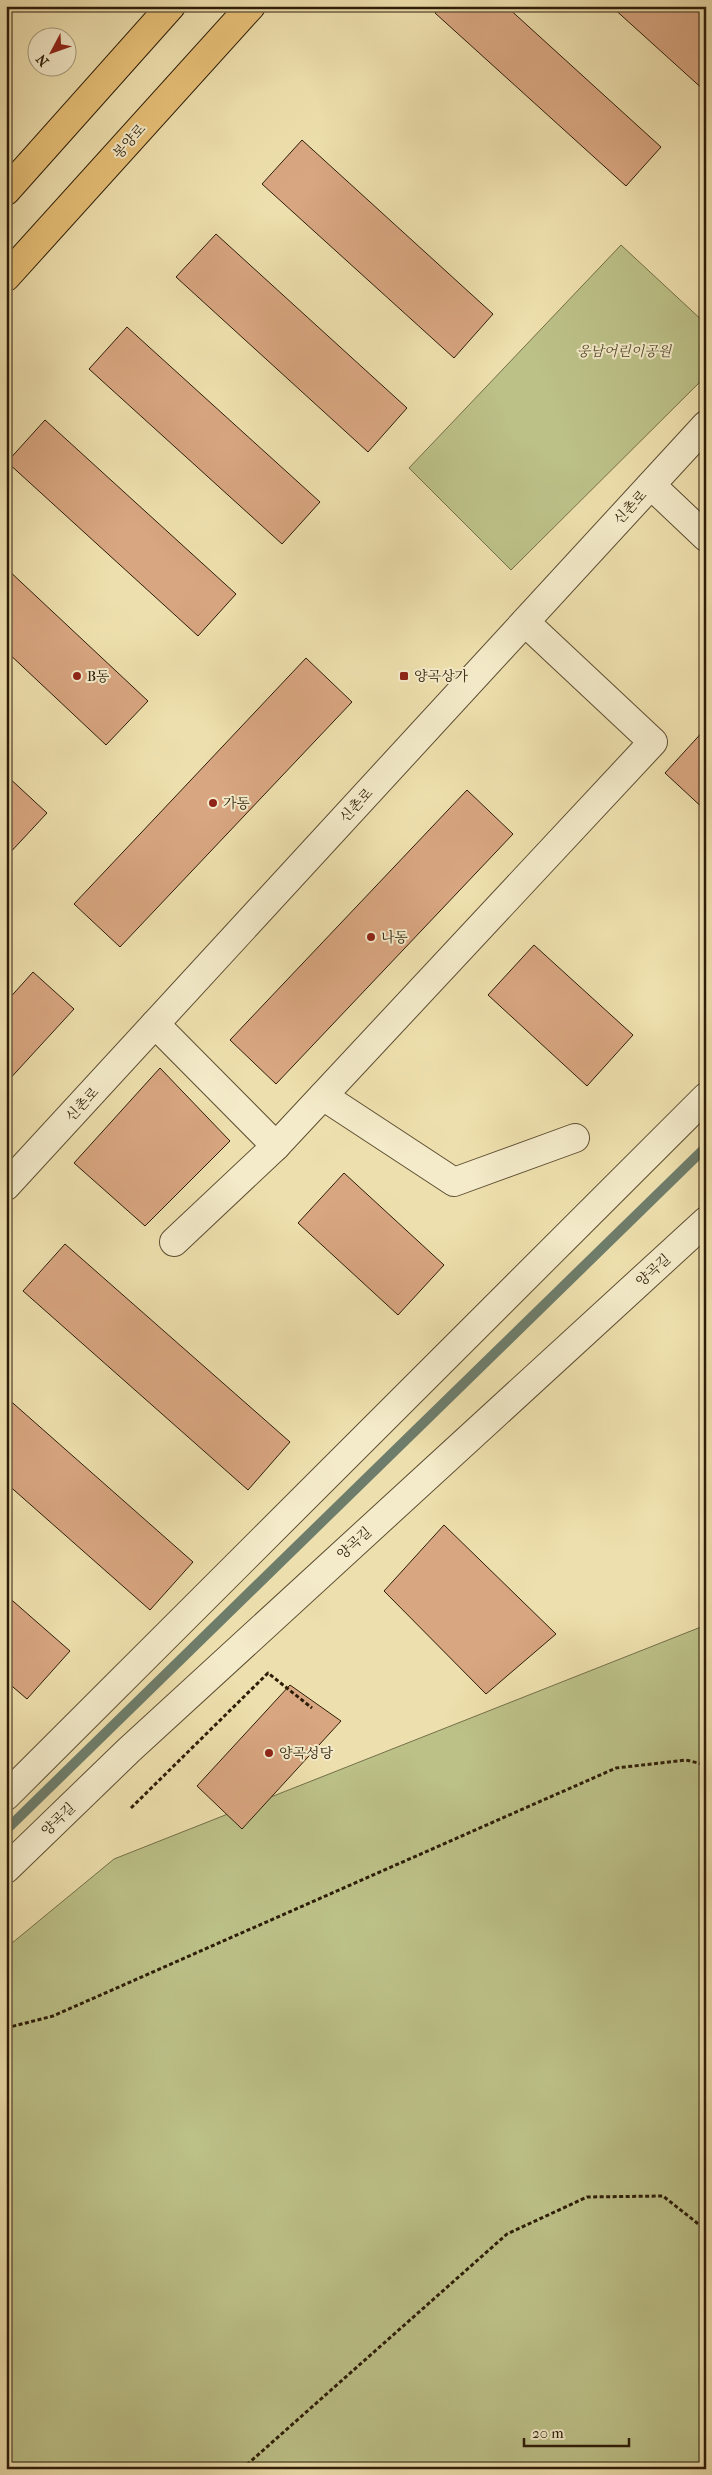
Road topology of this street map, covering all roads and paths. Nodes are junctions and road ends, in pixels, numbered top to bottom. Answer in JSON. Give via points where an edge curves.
{"nodes":[{"id":1,"x":171,"y":6,"type":"edge"},
{"id":2,"x":251,"y":6,"type":"edge"},
{"id":3,"x":6,"y":191,"type":"edge"},
{"id":4,"x":6,"y":277,"type":"edge"},
{"id":5,"x":706,"y":425,"type":"edge"},
{"id":6,"x":651,"y":484,"type":"junction"},
{"id":7,"x":706,"y":537,"type":"edge"},
{"id":8,"x":525,"y":622,"type":"junction"},
{"id":9,"x":155,"y":1024,"type":"junction"},
{"id":10,"x":323,"y":1096,"type":"junction"},
{"id":11,"x":706,"y":1097,"type":"edge"},
{"id":12,"x":575,"y":1138,"type":"dead end"},
{"id":13,"x":276,"y":1146,"type":"junction"},
{"id":14,"x":6,"y":1186,"type":"edge"},
{"id":15,"x":706,"y":1221,"type":"edge"},
{"id":16,"x":174,"y":1242,"type":"dead end"},
{"id":17,"x":312,"y":1708,"type":"dead end"},
{"id":18,"x":706,"y":1765,"type":"edge"},
{"id":19,"x":6,"y":1796,"type":"edge"},
{"id":20,"x":131,"y":1808,"type":"dead end"},
{"id":21,"x":6,"y":1869,"type":"edge"},
{"id":22,"x":6,"y":2028,"type":"edge"},
{"id":23,"x":706,"y":2230,"type":"edge"},
{"id":24,"x":242,"y":2469,"type":"edge"}],
"edges":[{"from":1,"to":3,"type":"main road"},
{"from":2,"to":4,"type":"main road","name":"봉양로"},
{"from":5,"to":6,"type":"street","name":"신촌로"},
{"from":6,"to":7,"type":"street"},
{"from":6,"to":8,"type":"street","name":"신촌로"},
{"from":8,"to":9,"type":"street","name":"신촌로"},
{"from":8,"to":10,"type":"street","via":[[653,742]]},
{"from":9,"to":13,"type":"street"},
{"from":9,"to":14,"type":"street","name":"신촌로"},
{"from":10,"to":12,"type":"street","via":[[454,1182]]},
{"from":10,"to":13,"type":"street"},
{"from":11,"to":19,"type":"street"},
{"from":13,"to":16,"type":"street"},
{"from":15,"to":21,"type":"street","name":"양곡길","via":[[136,1743]]},
{"from":17,"to":20,"type":"path","via":[[268,1673]]},
{"from":18,"to":22,"type":"path","via":[[686,1760],[616,1768],[53,2016]]},
{"from":23,"to":24,"type":"path","via":[[663,2196],[587,2197],[507,2234]]}]}
